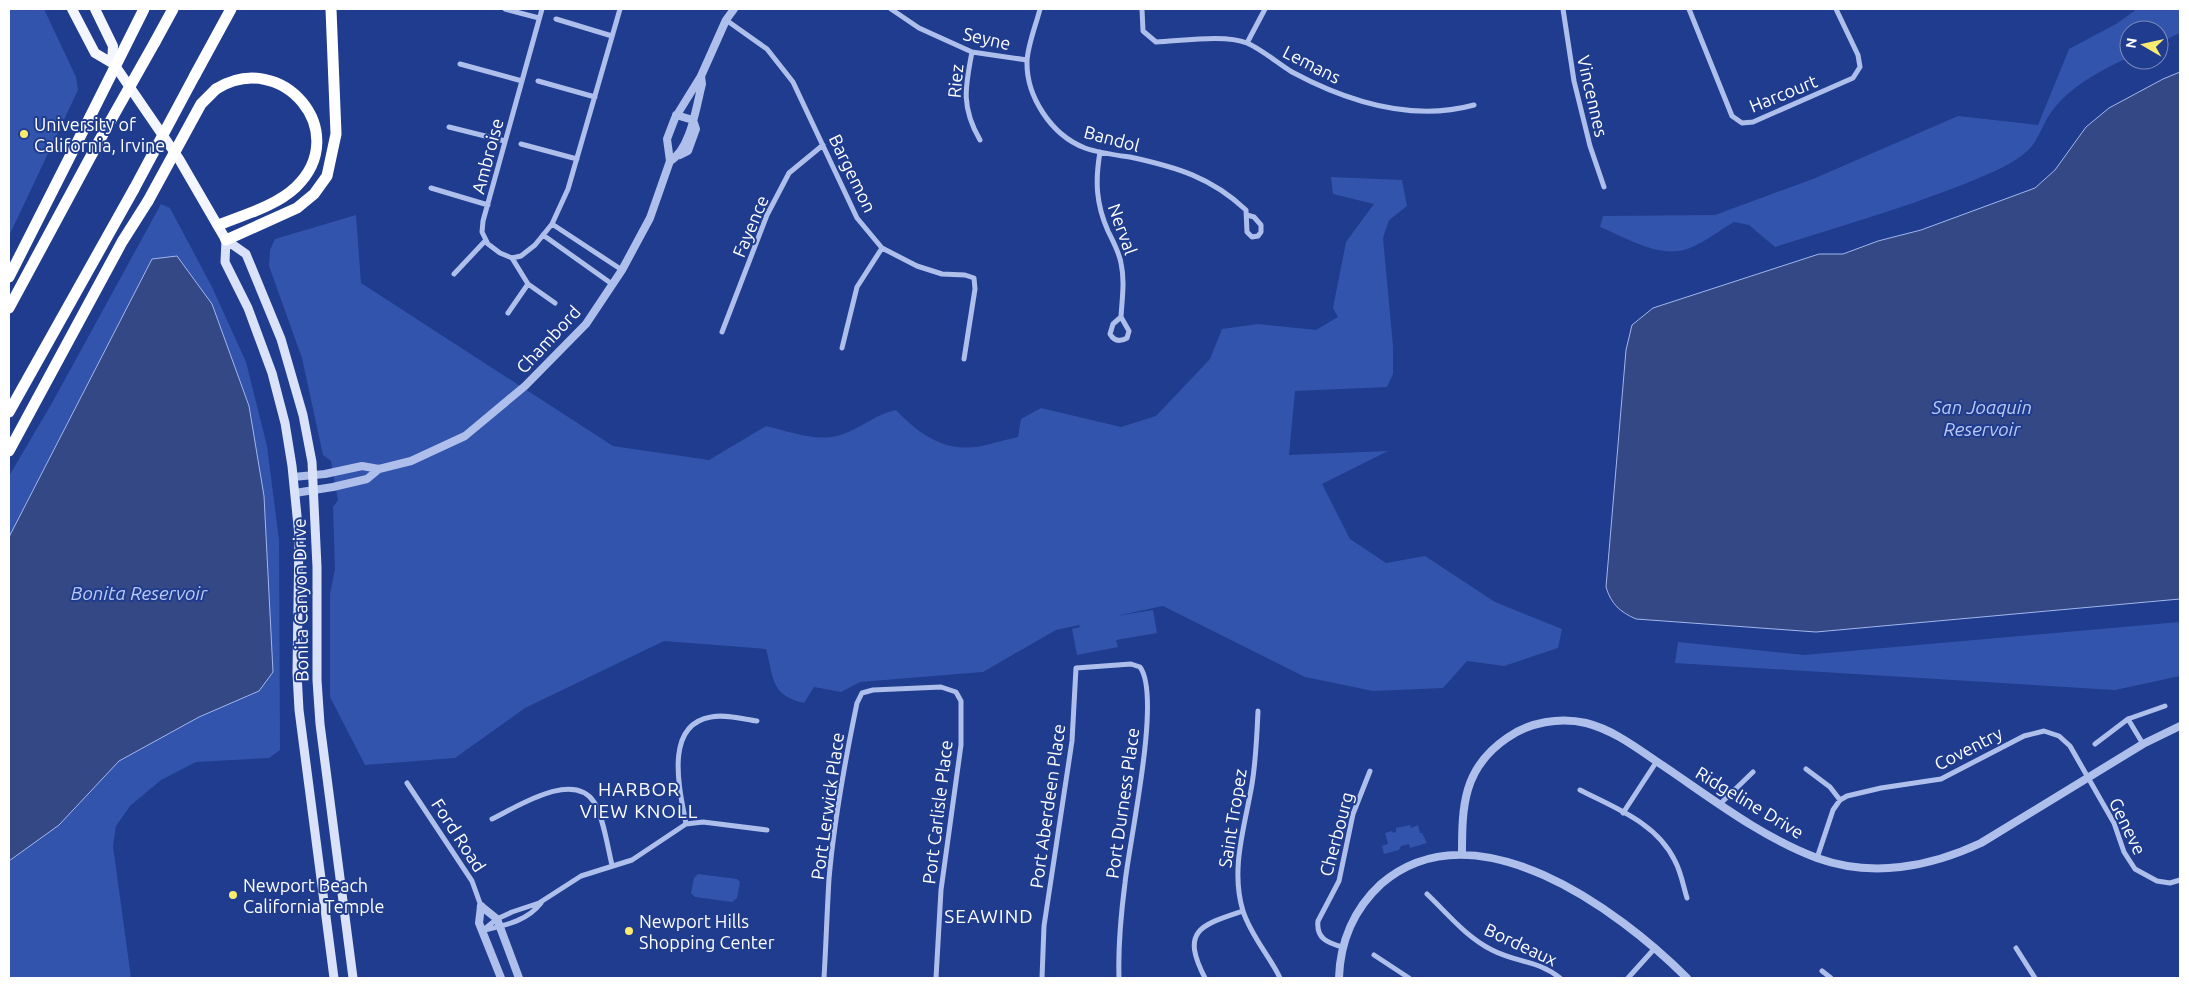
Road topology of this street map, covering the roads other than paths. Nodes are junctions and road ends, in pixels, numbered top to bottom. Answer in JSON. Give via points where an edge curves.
{"nodes":[{"id":1,"x":72,"y":9,"type":"edge"},
{"id":2,"x":95,"y":9,"type":"edge"},
{"id":3,"x":144,"y":9,"type":"edge"},
{"id":4,"x":173,"y":9,"type":"edge"},
{"id":5,"x":231,"y":9,"type":"edge"},
{"id":6,"x":332,"y":9,"type":"edge"},
{"id":7,"x":505,"y":9,"type":"edge"},
{"id":8,"x":542,"y":9,"type":"edge"},
{"id":9,"x":620,"y":9,"type":"edge"},
{"id":10,"x":734,"y":9,"type":"edge"},
{"id":11,"x":891,"y":9,"type":"edge"},
{"id":12,"x":1040,"y":9,"type":"edge"},
{"id":13,"x":1142,"y":9,"type":"edge"},
{"id":14,"x":1266,"y":9,"type":"edge"},
{"id":15,"x":1564,"y":9,"type":"edge"},
{"id":16,"x":1689,"y":9,"type":"edge"},
{"id":17,"x":1836,"y":9,"type":"edge"},
{"id":18,"x":539,"y":18,"type":"junction"},
{"id":19,"x":556,"y":18,"type":"dead end"},
{"id":20,"x":726,"y":20,"type":"junction"},
{"id":21,"x":612,"y":36,"type":"junction"},
{"id":22,"x":1247,"y":43,"type":"junction"},
{"id":23,"x":972,"y":52,"type":"junction"},
{"id":24,"x":1027,"y":60,"type":"junction"},
{"id":25,"x":112,"y":63,"type":"junction"},
{"id":26,"x":460,"y":64,"type":"dead end"},
{"id":27,"x":701,"y":76,"type":"junction"},
{"id":28,"x":522,"y":81,"type":"junction"},
{"id":29,"x":538,"y":81,"type":"dead end"},
{"id":30,"x":595,"y":97,"type":"junction"},
{"id":31,"x":1474,"y":105,"type":"dead end"},
{"id":32,"x":676,"y":115,"type":"junction"},
{"id":33,"x":693,"y":120,"type":"junction"},
{"id":34,"x":449,"y":127,"type":"dead end"},
{"id":35,"x":980,"y":140,"type":"dead end"},
{"id":36,"x":505,"y":142,"type":"junction"},
{"id":37,"x":521,"y":144,"type":"dead end"},
{"id":38,"x":823,"y":145,"type":"junction"},
{"id":39,"x":1100,"y":152,"type":"junction"},
{"id":40,"x":577,"y":159,"type":"junction"},
{"id":41,"x":670,"y":161,"type":"junction"},
{"id":42,"x":1604,"y":187,"type":"dead end"},
{"id":43,"x":431,"y":188,"type":"dead end"},
{"id":44,"x":488,"y":205,"type":"junction"},
{"id":45,"x":1247,"y":216,"type":"dead end"},
{"id":46,"x":552,"y":224,"type":"junction"},
{"id":47,"x":218,"y":225,"type":"junction"},
{"id":48,"x":543,"y":235,"type":"junction"},
{"id":49,"x":226,"y":240,"type":"junction"},
{"id":50,"x":486,"y":240,"type":"junction"},
{"id":51,"x":882,"y":248,"type":"junction"},
{"id":52,"x":512,"y":258,"type":"junction"},
{"id":53,"x":622,"y":270,"type":"junction"},
{"id":54,"x":454,"y":274,"type":"dead end"},
{"id":55,"x":9,"y":277,"type":"edge"},
{"id":56,"x":528,"y":284,"type":"junction"},
{"id":57,"x":612,"y":284,"type":"junction"},
{"id":58,"x":555,"y":303,"type":"dead end"},
{"id":59,"x":9,"y":308,"type":"edge"},
{"id":60,"x":508,"y":313,"type":"dead end"},
{"id":61,"x":1121,"y":317,"type":"junction"},
{"id":62,"x":722,"y":332,"type":"dead end"},
{"id":63,"x":842,"y":348,"type":"dead end"},
{"id":64,"x":964,"y":359,"type":"dead end"},
{"id":65,"x":9,"y":412,"type":"edge"},
{"id":66,"x":9,"y":451,"type":"edge"},
{"id":67,"x":380,"y":469,"type":"junction"},
{"id":68,"x":313,"y":475,"type":"junction"},
{"id":69,"x":293,"y":476,"type":"junction"},
{"id":70,"x":314,"y":489,"type":"junction"},
{"id":71,"x":295,"y":493,"type":"junction"},
{"id":72,"x":1076,"y":668,"type":"joint"},
{"id":73,"x":916,"y":688,"type":"joint"},
{"id":74,"x":2165,"y":706,"type":"dead end"},
{"id":75,"x":1258,"y":711,"type":"dead end"},
{"id":76,"x":2128,"y":718,"type":"junction"},
{"id":77,"x":757,"y":721,"type":"dead end"},
{"id":78,"x":2180,"y":726,"type":"edge"},
{"id":79,"x":2095,"y":744,"type":"dead end"},
{"id":80,"x":2144,"y":744,"type":"junction"},
{"id":81,"x":1657,"y":762,"type":"junction"},
{"id":82,"x":1806,"y":769,"type":"dead end"},
{"id":83,"x":1370,"y":771,"type":"dead end"},
{"id":84,"x":1753,"y":772,"type":"dead end"},
{"id":85,"x":2088,"y":778,"type":"junction"},
{"id":86,"x":407,"y":783,"type":"dead end"},
{"id":87,"x":1580,"y":790,"type":"dead end"},
{"id":88,"x":1840,"y":800,"type":"junction"},
{"id":89,"x":1720,"y":804,"type":"junction"},
{"id":90,"x":1623,"y":813,"type":"junction"},
{"id":91,"x":492,"y":819,"type":"dead end"},
{"id":92,"x":686,"y":824,"type":"junction"},
{"id":93,"x":767,"y":830,"type":"dead end"},
{"id":94,"x":1462,"y":854,"type":"junction"},
{"id":95,"x":1817,"y":858,"type":"junction"},
{"id":96,"x":612,"y":865,"type":"junction"},
{"id":97,"x":2180,"y":880,"type":"edge"},
{"id":98,"x":1427,"y":894,"type":"dead end"},
{"id":99,"x":1687,"y":898,"type":"dead end"},
{"id":100,"x":543,"y":901,"type":"junction"},
{"id":101,"x":481,"y":906,"type":"junction"},
{"id":102,"x":1243,"y":911,"type":"junction"},
{"id":103,"x":499,"y":923,"type":"junction"},
{"id":104,"x":482,"y":931,"type":"junction"},
{"id":105,"x":1343,"y":947,"type":"junction"},
{"id":106,"x":1655,"y":948,"type":"junction"},
{"id":107,"x":2016,"y":948,"type":"dead end"},
{"id":108,"x":1374,"y":955,"type":"dead end"},
{"id":109,"x":1822,"y":971,"type":"dead end"},
{"id":110,"x":334,"y":978,"type":"edge"},
{"id":111,"x":353,"y":978,"type":"edge"},
{"id":112,"x":502,"y":978,"type":"edge"},
{"id":113,"x":519,"y":978,"type":"edge"},
{"id":114,"x":824,"y":978,"type":"edge"},
{"id":115,"x":936,"y":978,"type":"edge"},
{"id":116,"x":1042,"y":978,"type":"edge"},
{"id":117,"x":1119,"y":978,"type":"edge"},
{"id":118,"x":1204,"y":978,"type":"edge"},
{"id":119,"x":1280,"y":978,"type":"edge"},
{"id":120,"x":1339,"y":978,"type":"edge"},
{"id":121,"x":1409,"y":978,"type":"edge"},
{"id":122,"x":1560,"y":978,"type":"edge"},
{"id":123,"x":1628,"y":978,"type":"edge"},
{"id":124,"x":1687,"y":978,"type":"edge"},
{"id":125,"x":1831,"y":978,"type":"edge"},
{"id":126,"x":2035,"y":978,"type":"edge"}],
"edges":[{"from":1,"to":25,"type":"main road","name":"Bonita Canyon Drive","via":[[95,52]]},
{"from":2,"to":25,"type":"main road","name":"Bonita Canyon Drive","via":[[113,46]]},
{"from":3,"to":55,"type":"highway","bridge":true},
{"from":4,"to":59,"type":"highway","bridge":true},
{"from":5,"to":65,"type":"highway","bridge":true},
{"from":6,"to":49,"type":"highway","via":[[336,134],[327,176],[314,194],[297,208]]},
{"from":7,"to":18,"type":"street"},
{"from":8,"to":18,"type":"street","name":"Ambroise"},
{"from":9,"to":21,"type":"street"},
{"from":10,"to":20,"type":"street","name":"Chambord"},
{"from":11,"to":23,"type":"street","name":"Seyne","via":[[919,28]]},
{"from":12,"to":24,"type":"street","name":"Bandol"},
{"from":13,"to":22,"type":"street","name":"Lemans","via":[[1144,31],[1156,42],[1215,39]]},
{"from":14,"to":22,"type":"street"},
{"from":15,"to":42,"type":"street","name":"Vincennes","via":[[1574,81]]},
{"from":16,"to":17,"type":"street","name":"Harcourt","via":[[1732,116],[1742,123],[1753,122],[1853,78],[1860,66],[1858,55]]},
{"from":18,"to":28,"type":"street","name":"Ambroise"},
{"from":19,"to":21,"type":"street"},
{"from":20,"to":27,"type":"street","name":"Chambord"},
{"from":20,"to":38,"type":"street","name":"Bargemon","via":[[767,49],[793,82]]},
{"from":21,"to":30,"type":"street"},
{"from":22,"to":31,"type":"street","name":"Lemans","via":[[1322,88],[1359,101],[1423,112]]},
{"from":23,"to":24,"type":"street","name":"Seyne"},
{"from":23,"to":35,"type":"street","name":"Riez","via":[[966,107]]},
{"from":24,"to":39,"type":"street","name":"Bandol","via":[[1032,92],[1049,121],[1071,140]]},
{"from":25,"to":47,"type":"main road","name":"Bonita Canyon Drive","via":[[178,159]]},
{"from":26,"to":28,"type":"street"},
{"from":27,"to":32,"type":"street","name":"Chambord"},
{"from":27,"to":33,"type":"street","name":"Chambord"},
{"from":28,"to":36,"type":"street","name":"Ambroise"},
{"from":29,"to":30,"type":"street"},
{"from":30,"to":40,"type":"street"},
{"from":32,"to":33,"type":"street"},
{"from":32,"to":41,"type":"street","name":"Chambord","via":[[668,139]]},
{"from":33,"to":41,"type":"street","name":"Chambord","via":[[684,147]]},
{"from":34,"to":36,"type":"street"},
{"from":36,"to":44,"type":"street","name":"Ambroise"},
{"from":37,"to":40,"type":"street"},
{"from":38,"to":51,"type":"street","name":"Bargemon","via":[[857,218]]},
{"from":38,"to":62,"type":"street","name":"Fayence","via":[[789,173],[767,215]]},
{"from":39,"to":45,"type":"street","name":"Bandol","via":[[1159,164],[1214,184],[1246,210]]},
{"from":39,"to":61,"type":"street","name":"Nerval","via":[[1096,194],[1122,268]]},
{"from":40,"to":46,"type":"street"},
{"from":41,"to":53,"type":"street","name":"Chambord","via":[[650,218]]},
{"from":43,"to":44,"type":"street"},
{"from":44,"to":50,"type":"street","name":"Ambroise","via":[[482,232]]},
{"from":46,"to":48,"type":"street"},
{"from":46,"to":53,"type":"street"},
{"from":47,"to":49,"type":"main road","name":"Bonita Canyon Drive"},
{"from":47,"to":66,"type":"highway","bridge":true,"via":[[274,202],[296,187],[314,160],[314,123],[305,104],[290,89],[270,80],[250,78],[230,82],[216,89],[201,104]]},
{"from":48,"to":52,"type":"street","via":[[521,256]]},
{"from":48,"to":57,"type":"street"},
{"from":49,"to":68,"type":"main road","name":"Bonita Canyon Drive","via":[[246,254],[282,338],[302,415]]},
{"from":49,"to":69,"type":"main road","name":"Bonita Canyon Drive","via":[[225,262],[248,308],[272,373],[285,423]]},
{"from":50,"to":52,"type":"street","via":[[500,253]]},
{"from":50,"to":54,"type":"street"},
{"from":51,"to":63,"type":"street","via":[[857,287]]},
{"from":51,"to":64,"type":"street","name":"Bargemon","via":[[917,266],[942,274],[974,278]]},
{"from":52,"to":56,"type":"street"},
{"from":53,"to":57,"type":"street","name":"Chambord"},
{"from":56,"to":58,"type":"street"},
{"from":56,"to":60,"type":"street"},
{"from":57,"to":67,"type":"street","name":"Chambord","via":[[586,324],[525,386],[465,436],[411,461]]},
{"from":61,"to":61,"type":"street","name":"Nerval","via":[[1113,324],[1110,334],[1121,341],[1127,338],[1128,331]]},
{"from":67,"to":68,"type":"street","name":"Chambord","via":[[362,466]]},
{"from":67,"to":70,"type":"street","name":"Chambord","via":[[367,479]]},
{"from":68,"to":69,"type":"street","name":"Chambord"},
{"from":68,"to":70,"type":"main road","name":"Bonita Canyon Drive"},
{"from":69,"to":71,"type":"main road","name":"Bonita Canyon Drive"},
{"from":70,"to":71,"type":"street","name":"Chambord"},
{"from":70,"to":111,"type":"main road","name":"Bonita Canyon Drive","via":[[320,724]]},
{"from":71,"to":110,"type":"main road","name":"Bonita Canyon Drive","via":[[299,552],[297,674],[302,744]]},
{"from":72,"to":116,"type":"street","name":"Port Aberdeen Place","via":[[1072,741],[1045,918]]},
{"from":72,"to":117,"type":"street","name":"Port Durness Place","via":[[1137,665],[1143,671],[1146,684],[1145,754],[1124,885]]},
{"from":73,"to":114,"type":"street","name":"Port Lerwick Place","via":[[873,690],[862,693],[857,702],[835,830]]},
{"from":73,"to":115,"type":"street","name":"Port Carlisle Place","via":[[941,687],[956,692],[962,701],[963,715],[941,890]]},
{"from":74,"to":76,"type":"street"},
{"from":75,"to":102,"type":"street","name":"Saint Tropez","via":[[1254,776],[1238,859],[1237,876]]},
{"from":76,"to":79,"type":"street"},
{"from":76,"to":80,"type":"street"},
{"from":77,"to":92,"type":"street","via":[[713,716],[696,722],[683,737],[678,766]]},
{"from":78,"to":80,"type":"street","name":"Ridgeline Drive"},
{"from":80,"to":85,"type":"street","name":"Ridgeline Drive"},
{"from":81,"to":89,"type":"street","name":"Ridgeline Drive"},
{"from":81,"to":90,"type":"street"},
{"from":81,"to":94,"type":"street","name":"Ridgeline Drive","via":[[1614,734],[1584,723],[1553,721],[1522,729],[1491,750],[1468,786],[1462,817]]},
{"from":82,"to":88,"type":"street","via":[[1830,787]]},
{"from":83,"to":105,"type":"street","name":"Cherbourg","via":[[1353,814],[1338,881],[1318,921],[1321,938]]},
{"from":84,"to":89,"type":"street"},
{"from":85,"to":88,"type":"street","name":"Coventry","via":[[2064,740],[2051,732],[2036,731],[1941,779],[1882,788]]},
{"from":85,"to":95,"type":"street","name":"Ridgeline Drive","via":[[1981,843],[1932,862],[1869,868]]},
{"from":85,"to":97,"type":"street","name":"Geneve","via":[[2135,869],[2157,881],[2170,883]]},
{"from":86,"to":101,"type":"street","name":"Ford Road","via":[[472,881]]},
{"from":87,"to":90,"type":"street"},
{"from":88,"to":95,"type":"street","via":[[1833,810]]},
{"from":89,"to":95,"type":"street","name":"Ridgeline Drive","via":[[1779,841]]},
{"from":90,"to":99,"type":"street","via":[[1647,826],[1667,847]]},
{"from":91,"to":96,"type":"street","via":[[546,792],[565,789],[583,793],[597,808]]},
{"from":92,"to":93,"type":"street","via":[[703,822]]},
{"from":92,"to":96,"type":"street","via":[[632,860]]},
{"from":94,"to":105,"type":"street","via":[[1419,862],[1385,881],[1359,909]]},
{"from":94,"to":106,"type":"street","via":[[1498,859],[1541,874],[1614,916]]},
{"from":96,"to":100,"type":"street","via":[[581,876]]},
{"from":98,"to":122,"type":"street","name":"Bordeaux","via":[[1483,945],[1505,956],[1542,965]]},
{"from":100,"to":103,"type":"street"},
{"from":100,"to":103,"type":"street","via":[[534,912],[509,924]]},
{"from":101,"to":103,"type":"street"},
{"from":101,"to":104,"type":"street","name":"Ford Road","via":[[479,923]]},
{"from":102,"to":118,"type":"street","via":[[1211,922],[1200,930],[1193,953]]},
{"from":102,"to":119,"type":"street","name":"Saint Tropez"},
{"from":103,"to":104,"type":"street"},
{"from":103,"to":113,"type":"street"},
{"from":104,"to":112,"type":"street","name":"Ford Road"},
{"from":105,"to":120,"type":"street"},
{"from":106,"to":123,"type":"street"},
{"from":106,"to":124,"type":"street"},
{"from":107,"to":126,"type":"street"},
{"from":108,"to":121,"type":"street"},
{"from":109,"to":125,"type":"street"}]}
